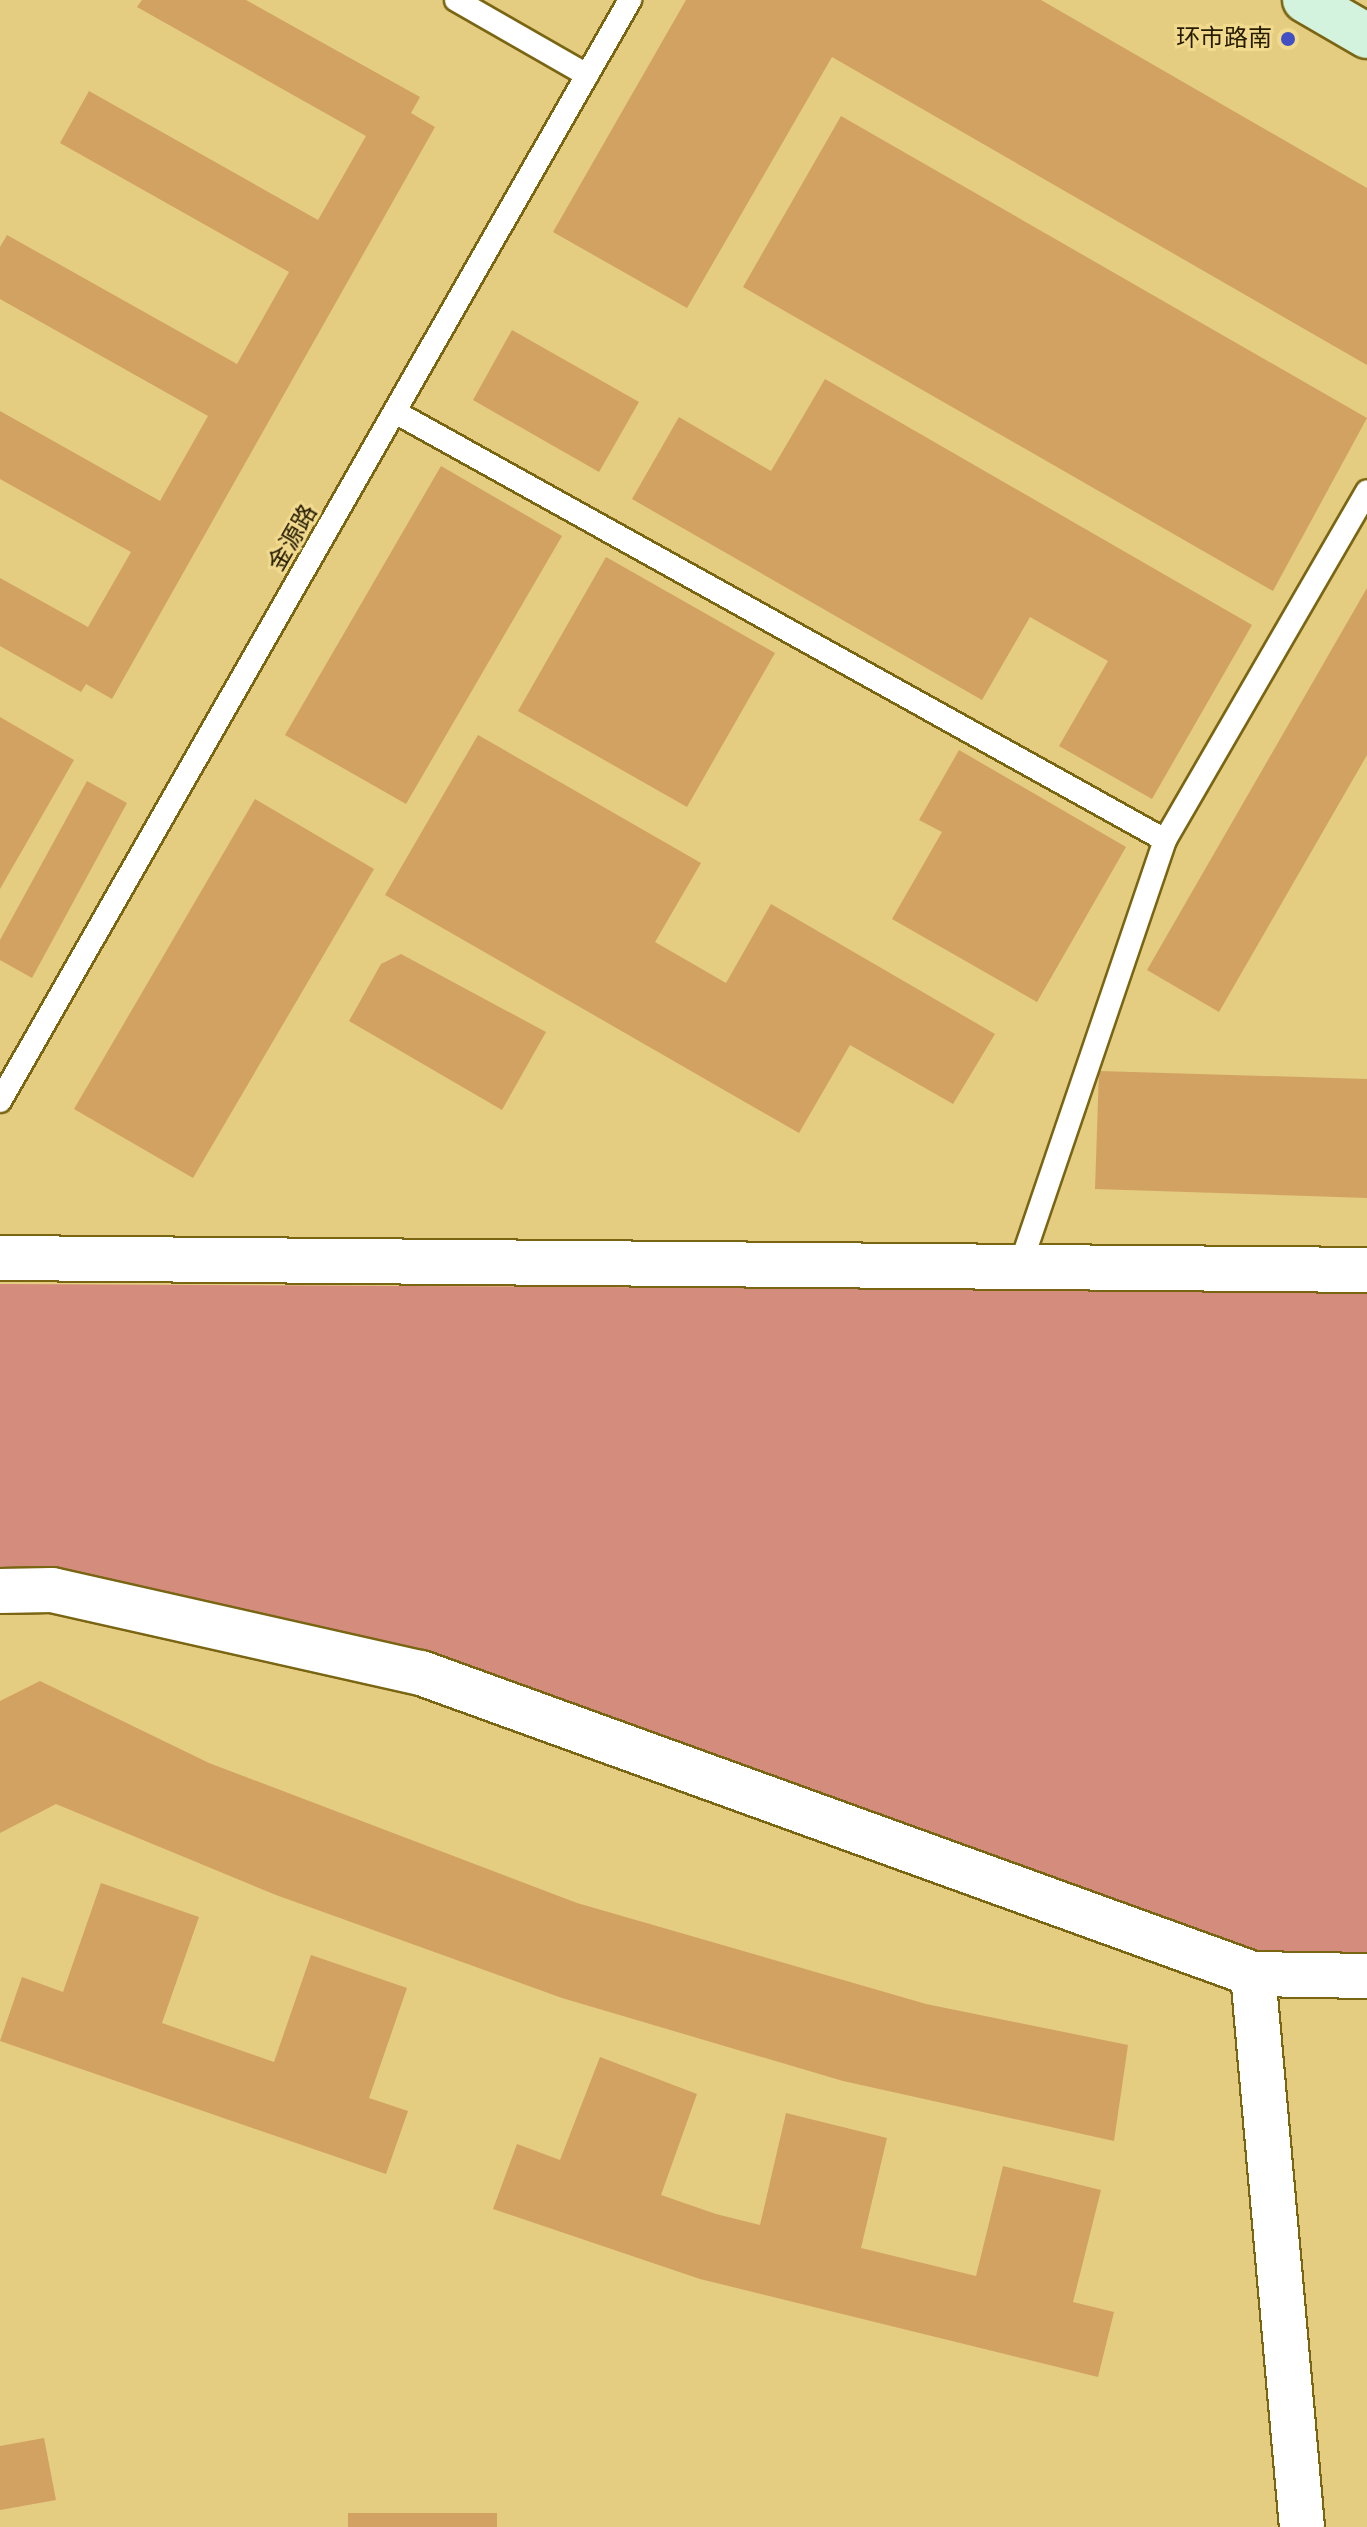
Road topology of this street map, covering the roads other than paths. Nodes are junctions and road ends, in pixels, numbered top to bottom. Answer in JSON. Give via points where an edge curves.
{"nodes":[{"id":1,"x":456,"y":0,"type":"edge"},
{"id":2,"x":630,"y":0,"type":"edge"},
{"id":3,"x":1305,"y":0,"type":"edge"},
{"id":4,"x":1367,"y":36,"type":"edge"},
{"id":5,"x":587,"y":75,"type":"junction"},
{"id":6,"x":395,"y":412,"type":"junction"},
{"id":7,"x":1367,"y":491,"type":"edge"},
{"id":8,"x":1165,"y":840,"type":"junction"},
{"id":9,"x":0,"y":1101,"type":"edge"},
{"id":10,"x":0,"y":1258,"type":"edge"},
{"id":11,"x":1019,"y":1270,"type":"junction"},
{"id":12,"x":1367,"y":1270,"type":"edge"},
{"id":13,"x":0,"y":1591,"type":"edge"},
{"id":14,"x":1253,"y":1974,"type":"junction"},
{"id":15,"x":1367,"y":1976,"type":"edge"},
{"id":16,"x":1302,"y":2527,"type":"edge"}],
"edges":[{"from":1,"to":5,"type":"lane"},
{"from":2,"to":5,"type":"lane","name":"金源路"},
{"from":3,"to":4,"type":"main road"},
{"from":5,"to":6,"type":"lane","name":"金源路"},
{"from":6,"to":8,"type":"lane"},
{"from":6,"to":9,"type":"lane","name":"金源路"},
{"from":7,"to":8,"type":"lane"},
{"from":8,"to":11,"type":"lane"},
{"from":10,"to":11,"type":"street"},
{"from":11,"to":12,"type":"street"},
{"from":13,"to":14,"type":"street","via":[[52,1590],[421,1673]]},
{"from":14,"to":15,"type":"street"},
{"from":14,"to":16,"type":"street"}]}
